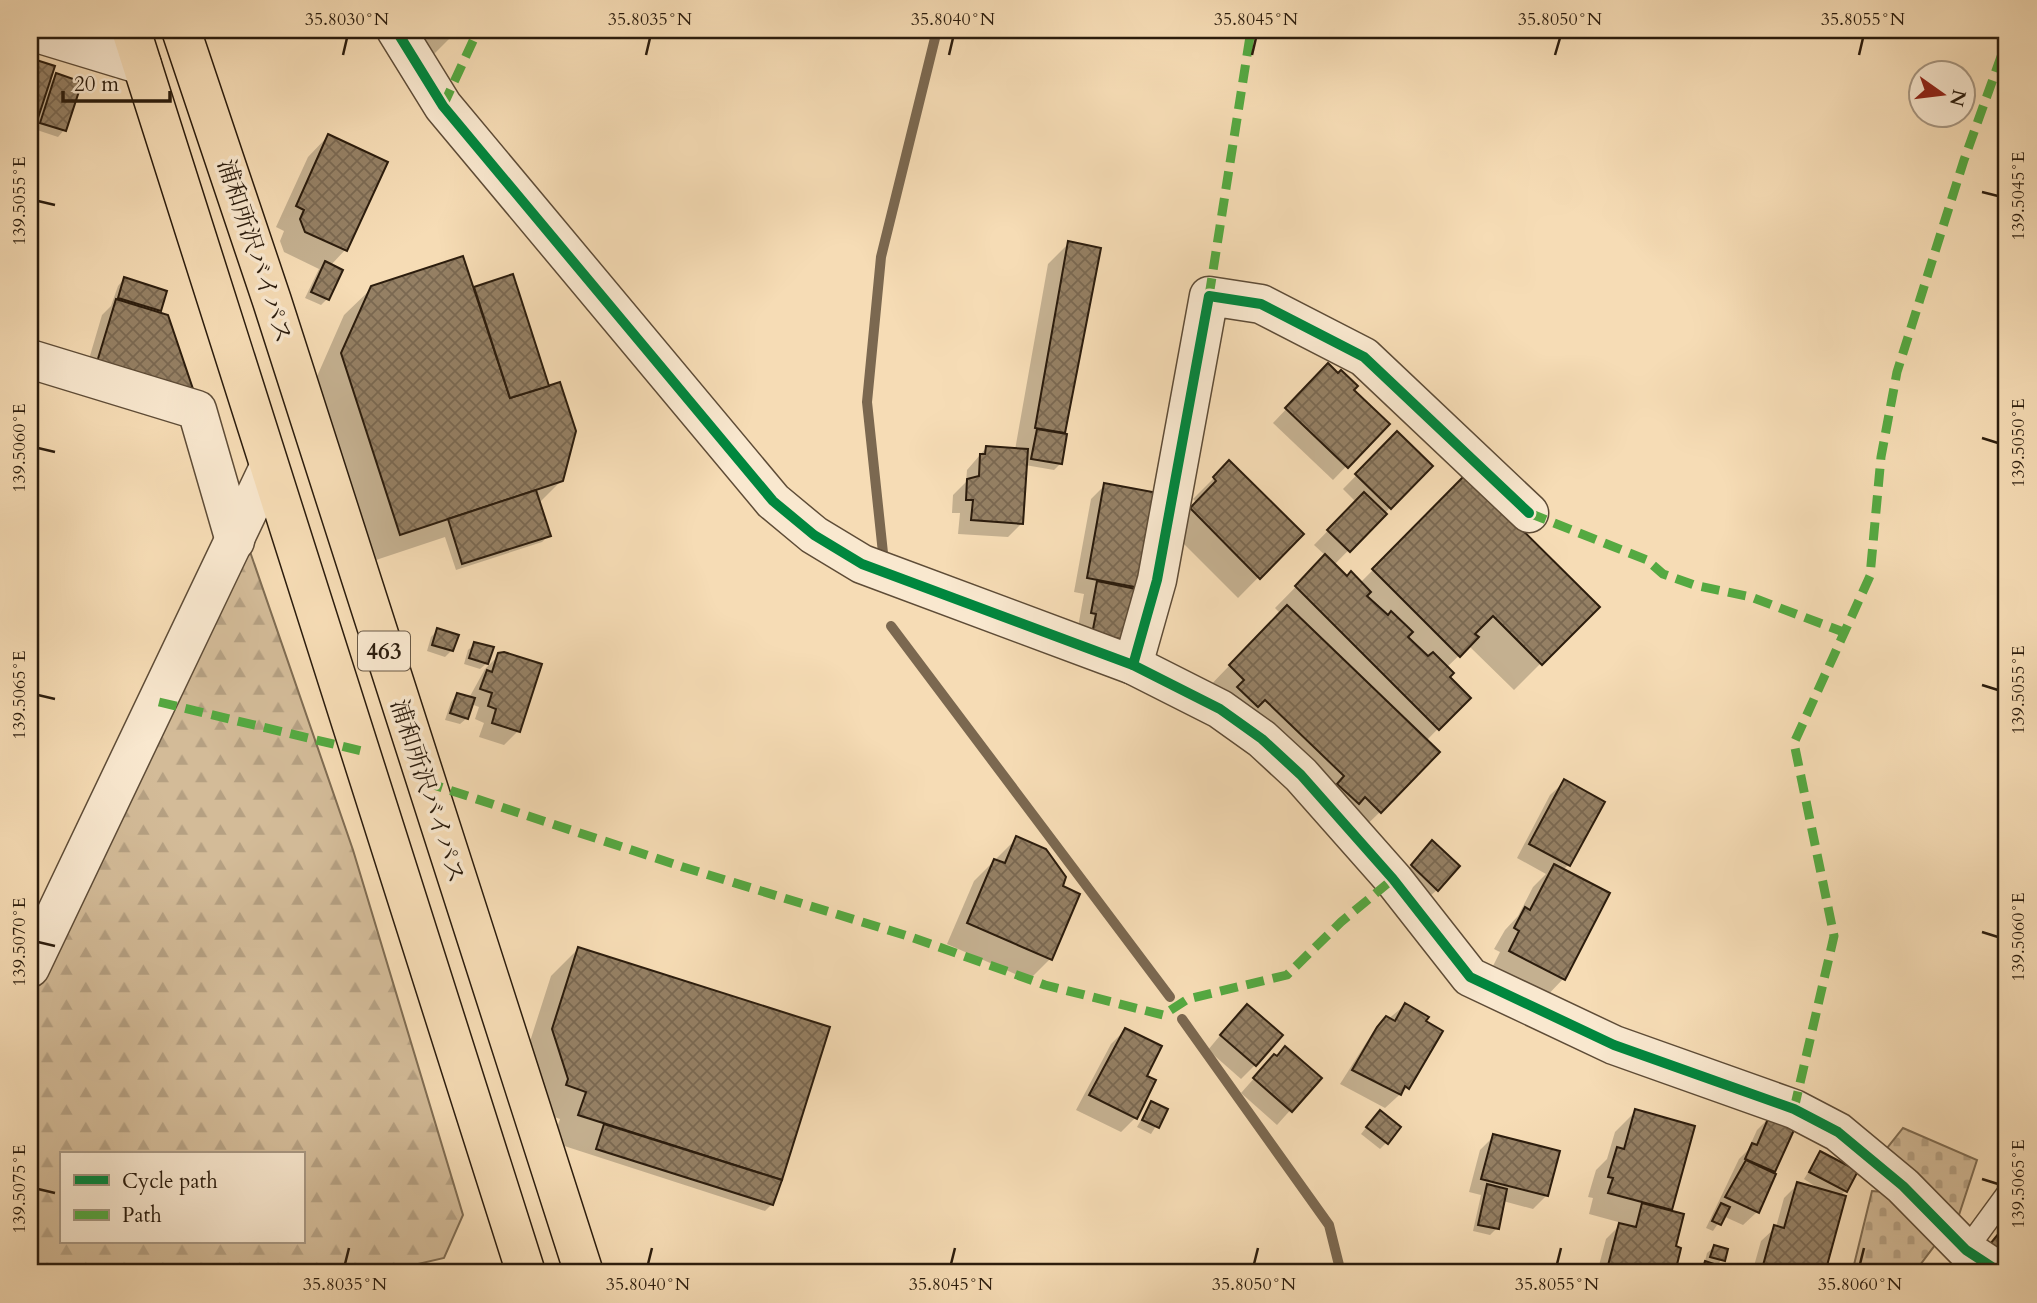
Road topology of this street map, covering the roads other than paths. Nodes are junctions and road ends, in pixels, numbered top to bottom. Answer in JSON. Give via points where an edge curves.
{"nodes":[{"id":1,"x":181,"y":30,"type":"edge"},
{"id":2,"x":396,"y":30,"type":"edge"},
{"id":3,"x":30,"y":31,"type":"edge"},
{"id":4,"x":137,"y":47,"type":"edge"},
{"id":5,"x":30,"y":359,"type":"edge"},
{"id":6,"x":269,"y":467,"type":"junction"},
{"id":7,"x":1529,"y":513,"type":"dead end"},
{"id":8,"x":234,"y":541,"type":"junction"},
{"id":9,"x":1133,"y":665,"type":"junction"},
{"id":10,"x":30,"y":968,"type":"edge"},
{"id":11,"x":2007,"y":1194,"type":"edge"},
{"id":12,"x":1966,"y":1250,"type":"junction"},
{"id":13,"x":526,"y":1273,"type":"edge"},
{"id":14,"x":584,"y":1273,"type":"edge"},
{"id":15,"x":2001,"y":1273,"type":"edge"}],
"edges":[{"from":1,"to":14,"type":"highway","name":"浦和所沢バイパス","number":"463"},
{"from":2,"to":9,"type":"street","via":[[443,106],[773,500],[814,536],[862,564]]},
{"from":3,"to":4,"type":"street"},
{"from":4,"to":6,"type":"highway","name":"浦和所沢バイパス","number":"463"},
{"from":5,"to":8,"type":"street","via":[[197,410]]},
{"from":6,"to":8,"type":"street"},
{"from":6,"to":13,"type":"highway","name":"浦和所沢バイパス","number":"463"},
{"from":7,"to":9,"type":"street","via":[[1364,357],[1261,304],[1209,296],[1157,580]]},
{"from":8,"to":10,"type":"street"},
{"from":9,"to":12,"type":"street","via":[[1220,709],[1301,775],[1393,879],[1470,977],[1614,1045],[1794,1109],[1838,1132],[1903,1186]]},
{"from":11,"to":12,"type":"lane"},
{"from":12,"to":15,"type":"street"}]}
